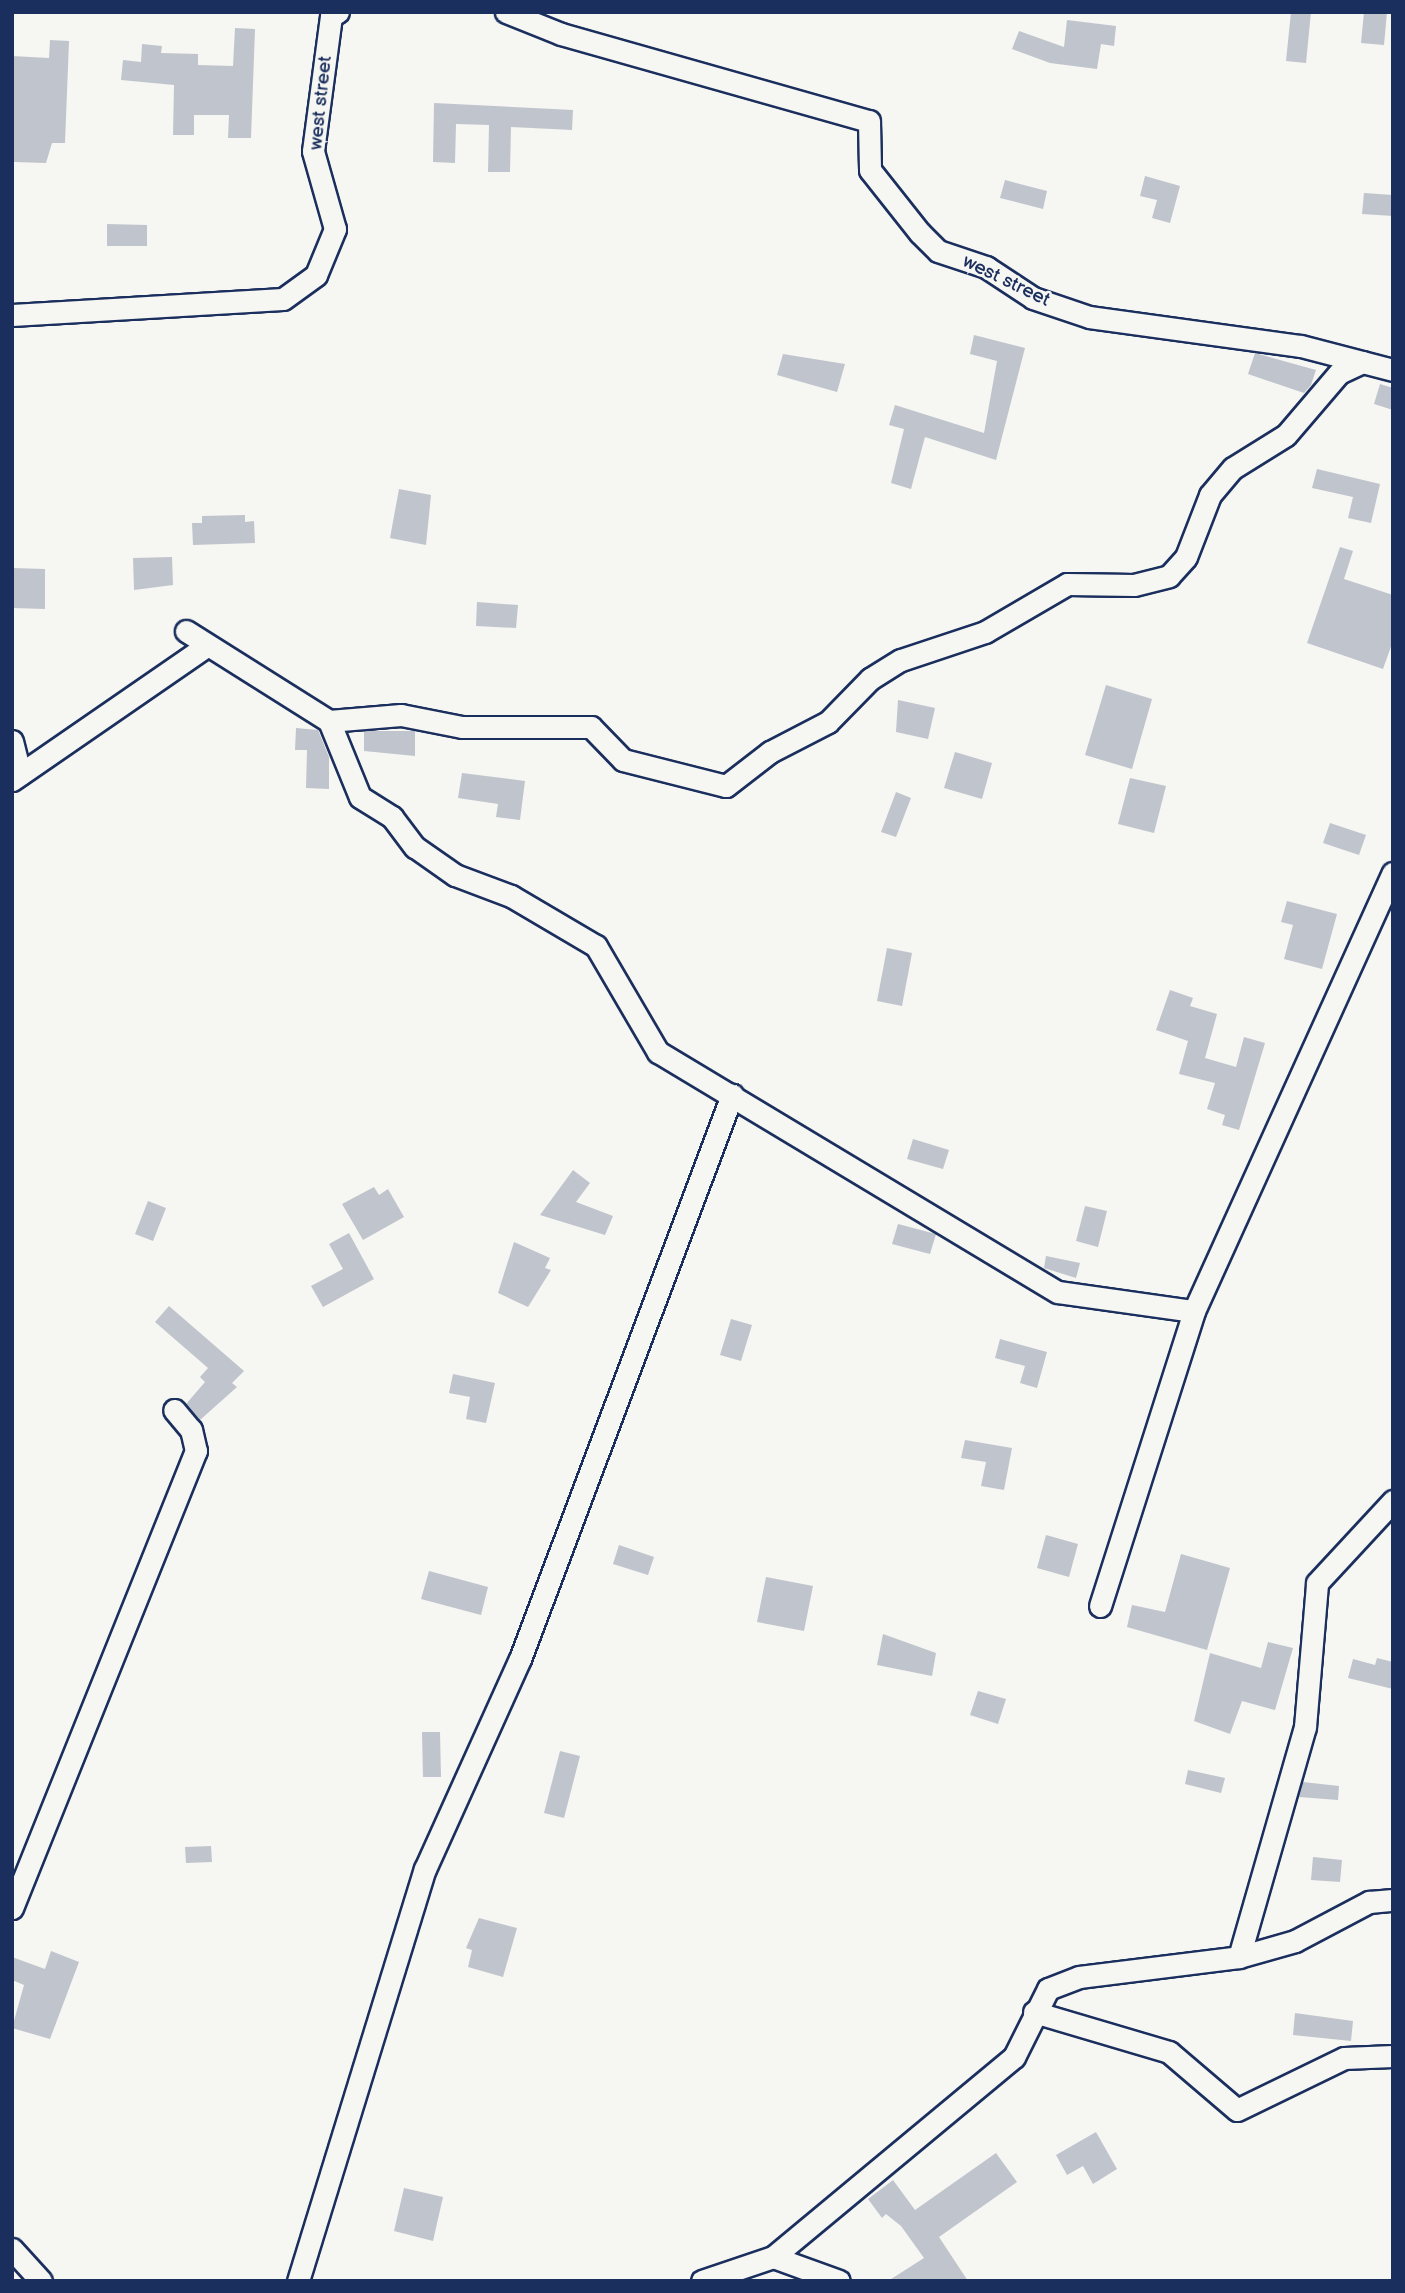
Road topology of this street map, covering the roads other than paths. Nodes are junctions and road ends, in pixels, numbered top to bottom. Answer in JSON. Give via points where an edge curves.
{"nodes":[{"id":1,"x":338,"y":12,"type":"edge"},
{"id":2,"x":506,"y":12,"type":"edge"},
{"id":3,"x":12,"y":315,"type":"edge"},
{"id":4,"x":1363,"y":362,"type":"junction"},
{"id":5,"x":1393,"y":370,"type":"edge"},
{"id":6,"x":186,"y":631,"type":"dead end"},
{"id":7,"x":206,"y":646,"type":"junction"},
{"id":8,"x":329,"y":721,"type":"junction"},
{"id":9,"x":12,"y":741,"type":"edge"},
{"id":10,"x":16,"y":777,"type":"edge"},
{"id":11,"x":1393,"y":873,"type":"edge"},
{"id":12,"x":732,"y":1095,"type":"junction"},
{"id":13,"x":1194,"y":1311,"type":"junction"},
{"id":14,"x":174,"y":1410,"type":"dead end"},
{"id":15,"x":1393,"y":1501,"type":"edge"},
{"id":16,"x":1100,"y":1606,"type":"dead end"},
{"id":17,"x":1393,"y":1900,"type":"edge"},
{"id":18,"x":13,"y":1904,"type":"edge"},
{"id":19,"x":1239,"y":1957,"type":"junction"},
{"id":20,"x":1034,"y":2012,"type":"junction"},
{"id":21,"x":1393,"y":2056,"type":"edge"},
{"id":22,"x":12,"y":2249,"type":"edge"},
{"id":23,"x":773,"y":2257,"type":"junction"},
{"id":24,"x":41,"y":2281,"type":"edge"},
{"id":25,"x":298,"y":2281,"type":"edge"},
{"id":26,"x":702,"y":2281,"type":"edge"},
{"id":27,"x":839,"y":2281,"type":"edge"}],
"edges":[{"from":1,"to":3,"type":"street","name":"west street","via":[[331,16],[313,151],[335,229],[316,275],[283,299]]},
{"from":2,"to":4,"type":"street","name":"west street","via":[[561,34],[869,121],[870,170],[920,233],[938,251],[986,267],[1033,298],[1089,317],[1301,346]]},
{"from":4,"to":5,"type":"street","name":"west street"},
{"from":4,"to":8,"type":"street","via":[[1339,373],[1286,435],[1233,468],[1210,495],[1186,557],[1169,576],[1133,585],[1067,584],[985,632],[901,660],[870,679],[828,722],[770,752],[726,786],[623,760],[591,727],[462,727],[401,715]]},
{"from":6,"to":7,"type":"street"},
{"from":7,"to":8,"type":"street"},
{"from":7,"to":10,"type":"street","via":[[140,688],[118,713]]},
{"from":8,"to":12,"type":"street","via":[[359,797],[392,817],[415,847],[455,875],[511,896],[597,946],[658,1052]]},
{"from":9,"to":10,"type":"street"},
{"from":11,"to":13,"type":"street"},
{"from":12,"to":13,"type":"street","via":[[904,1205],[995,1249],[1058,1292]]},
{"from":12,"to":25,"type":"street","via":[[520,1659],[425,1869]]},
{"from":13,"to":16,"type":"street"},
{"from":14,"to":18,"type":"street","via":[[191,1430],[196,1451]]},
{"from":15,"to":19,"type":"street","via":[[1317,1583],[1305,1727]]},
{"from":17,"to":19,"type":"street","via":[[1369,1902],[1295,1941]]},
{"from":19,"to":20,"type":"street","via":[[1079,1978],[1048,1989]]},
{"from":20,"to":21,"type":"street","via":[[1169,2052],[1237,2110],[1344,2057]]},
{"from":20,"to":23,"type":"street","via":[[1014,2057]]},
{"from":22,"to":24,"type":"street"},
{"from":23,"to":26,"type":"street"},
{"from":23,"to":27,"type":"street"}]}
